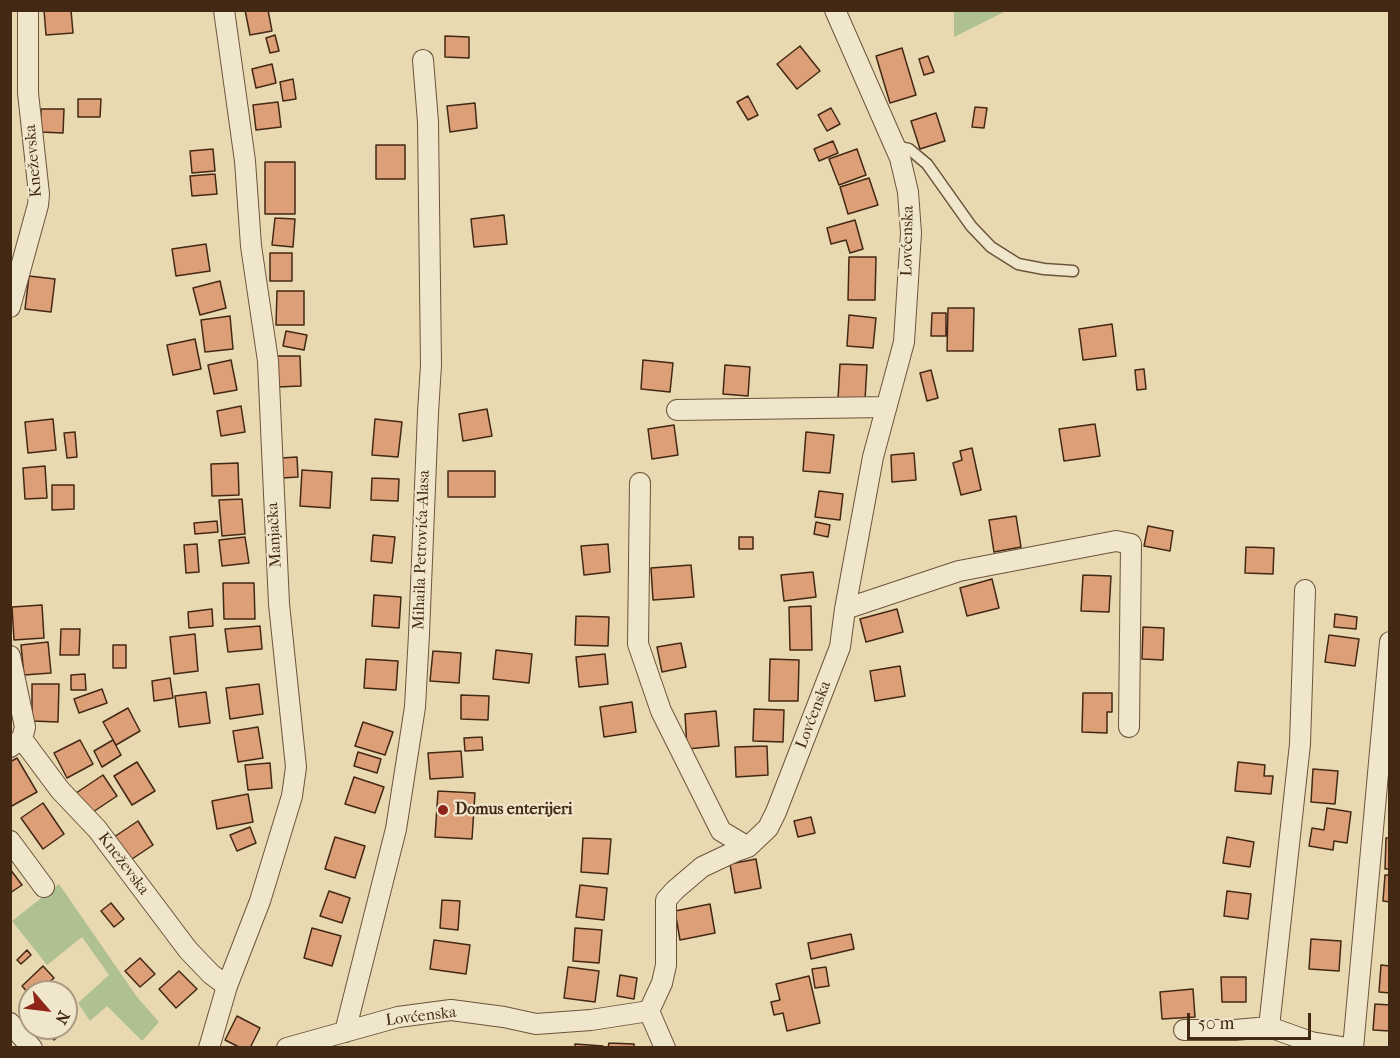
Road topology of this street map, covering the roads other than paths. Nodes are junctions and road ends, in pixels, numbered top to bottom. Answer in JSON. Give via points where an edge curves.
{"nodes":[{"id":1,"x":28,"y":10,"type":"edge"},
{"id":2,"x":224,"y":10,"type":"edge"},
{"id":3,"x":835,"y":10,"type":"edge"},
{"id":4,"x":423,"y":60,"type":"dead end"},
{"id":5,"x":894,"y":146,"type":"junction"},
{"id":6,"x":1073,"y":271,"type":"dead end"},
{"id":7,"x":10,"y":307,"type":"edge"},
{"id":8,"x":886,"y":407,"type":"junction"},
{"id":9,"x":677,"y":410,"type":"dead end"},
{"id":10,"x":640,"y":483,"type":"dead end"},
{"id":11,"x":1305,"y":590,"type":"dead end"},
{"id":12,"x":845,"y":609,"type":"junction"},
{"id":13,"x":1389,"y":642,"type":"edge"},
{"id":14,"x":10,"y":656,"type":"edge"},
{"id":15,"x":1386,"y":708,"type":"edge"},
{"id":16,"x":1129,"y":727,"type":"dead end"},
{"id":17,"x":16,"y":743,"type":"edge"},
{"id":18,"x":10,"y":841,"type":"edge"},
{"id":19,"x":748,"y":847,"type":"junction"},
{"id":20,"x":44,"y":887,"type":"dead end"},
{"id":21,"x":226,"y":986,"type":"junction"},
{"id":22,"x":649,"y":1011,"type":"junction"},
{"id":23,"x":10,"y":1023,"type":"edge"},
{"id":24,"x":1269,"y":1027,"type":"junction"},
{"id":25,"x":1184,"y":1030,"type":"dead end"},
{"id":26,"x":345,"y":1032,"type":"junction"},
{"id":27,"x":32,"y":1047,"type":"edge"},
{"id":28,"x":209,"y":1047,"type":"edge"},
{"id":29,"x":287,"y":1047,"type":"edge"},
{"id":30,"x":665,"y":1047,"type":"edge"},
{"id":31,"x":1348,"y":1047,"type":"edge"},
{"id":32,"x":1353,"y":1047,"type":"edge"}],
"edges":[{"from":1,"to":7,"type":"street","name":"Kneževska","via":[[28,93],[39,194]]},
{"from":2,"to":21,"type":"street","name":"Manjačka","via":[[268,361],[279,604],[296,767],[292,796],[260,900]]},
{"from":3,"to":5,"type":"street","name":"Lovćenska"},
{"from":4,"to":26,"type":"street","name":"Mihaila Petrovića-Alasa","via":[[429,122],[431,365],[415,707],[396,829]]},
{"from":5,"to":6,"type":"lane","via":[[909,149],[927,164],[971,226],[991,247],[1018,264]]},
{"from":5,"to":8,"type":"street","name":"Lovćenska","via":[[908,192],[911,233],[904,342]]},
{"from":8,"to":9,"type":"street"},
{"from":8,"to":12,"type":"street","name":"Lovćenska"},
{"from":10,"to":19,"type":"street","via":[[638,644],[661,711],[721,831]]},
{"from":11,"to":24,"type":"street","via":[[1300,744]]},
{"from":12,"to":16,"type":"street","via":[[959,571],[1116,540],[1131,544]]},
{"from":12,"to":19,"type":"street","name":"Lovćenska","via":[[840,647],[777,812],[768,828]]},
{"from":13,"to":15,"type":"street"},
{"from":14,"to":17,"type":"street","name":"Kneževska","via":[[25,727]]},
{"from":15,"to":32,"type":"street"},
{"from":17,"to":21,"type":"street","name":"Kneževska","via":[[97,829],[188,950]]},
{"from":18,"to":20,"type":"street"},
{"from":19,"to":22,"type":"street","name":"Lovćenska","via":[[702,867],[666,900],[666,965]]},
{"from":21,"to":28,"type":"street","name":"Manjačka"},
{"from":22,"to":26,"type":"street","name":"Lovćenska","via":[[536,1024],[451,1011],[398,1017]]},
{"from":22,"to":30,"type":"street"},
{"from":23,"to":27,"type":"street"},
{"from":24,"to":25,"type":"street"},
{"from":24,"to":31,"type":"street","via":[[1311,1042]]},
{"from":26,"to":29,"type":"street","name":"Lovćenska"}]}
